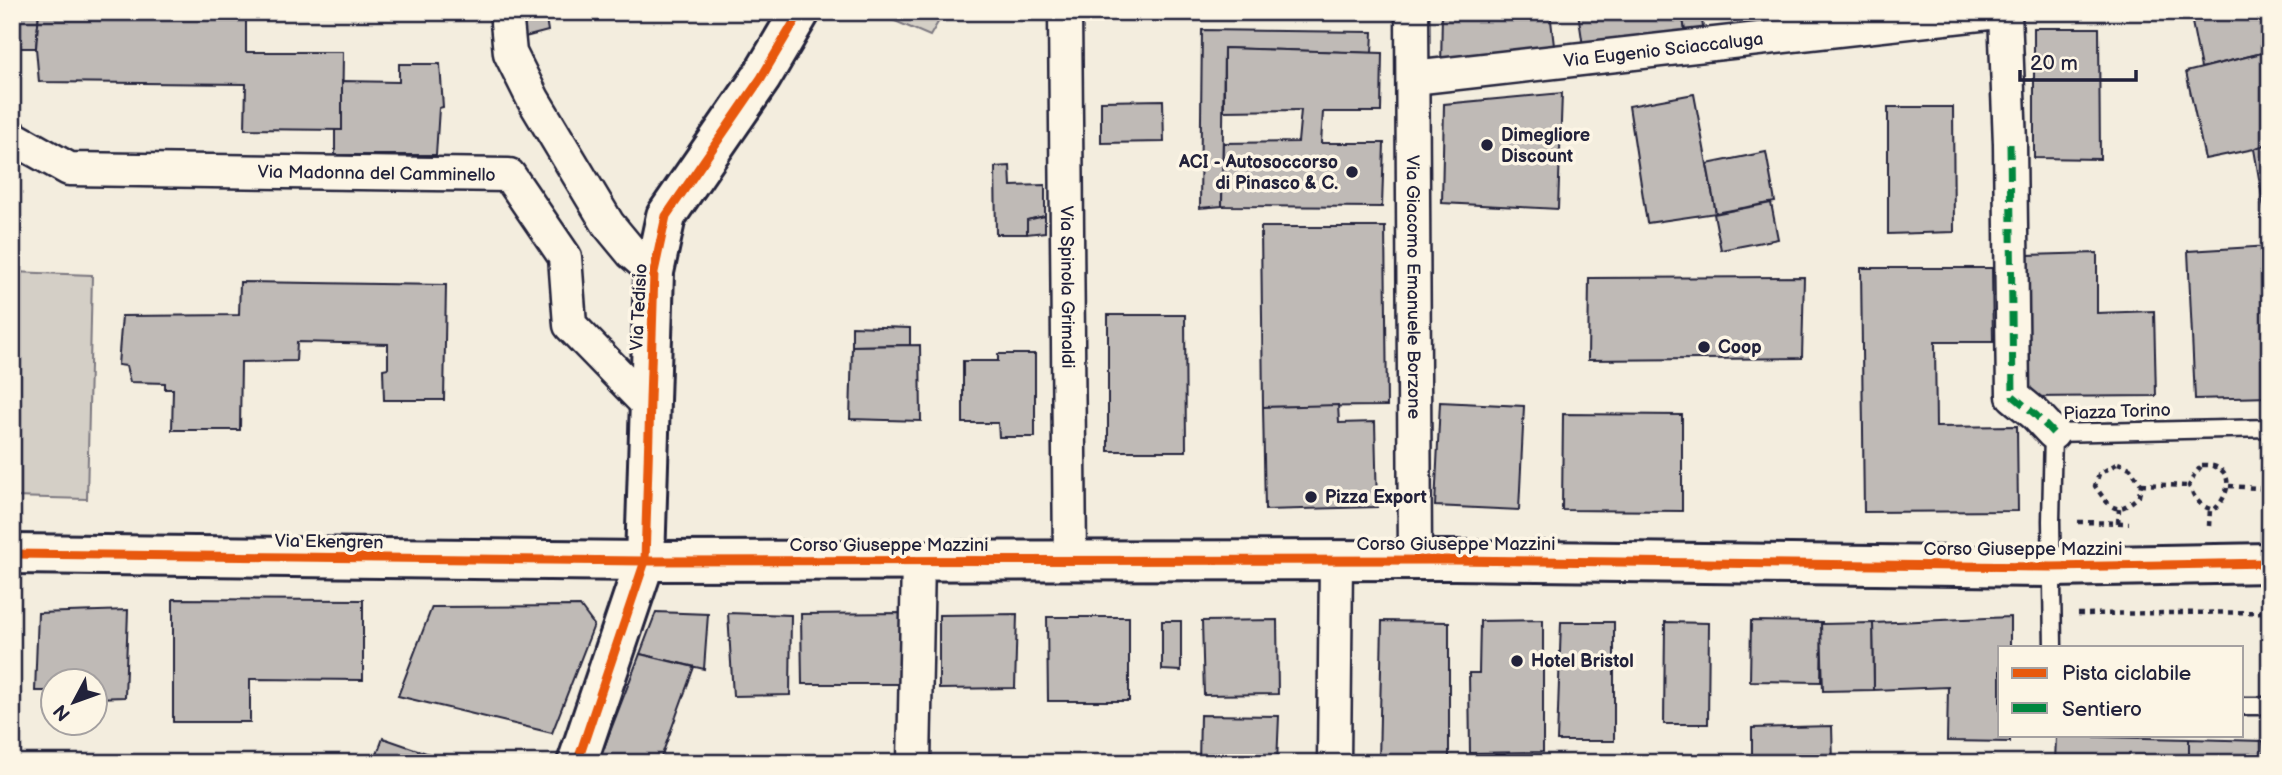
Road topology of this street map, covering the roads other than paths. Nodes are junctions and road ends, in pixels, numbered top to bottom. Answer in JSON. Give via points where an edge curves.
{"nodes":[{"id":1,"x":506,"y":12,"type":"edge"},
{"id":2,"x":800,"y":12,"type":"edge"},
{"id":3,"x":1065,"y":12,"type":"edge"},
{"id":4,"x":1412,"y":12,"type":"edge"},
{"id":5,"x":1998,"y":12,"type":"edge"},
{"id":6,"x":2005,"y":12,"type":"edge"},
{"id":7,"x":1413,"y":78,"type":"junction"},
{"id":8,"x":12,"y":137,"type":"edge"},
{"id":9,"x":654,"y":272,"type":"junction"},
{"id":10,"x":651,"y":408,"type":"junction"},
{"id":11,"x":2270,"y":428,"type":"edge"},
{"id":12,"x":2053,"y":433,"type":"junction"},
{"id":13,"x":12,"y":554,"type":"edge"},
{"id":14,"x":1415,"y":559,"type":"junction"},
{"id":15,"x":1336,"y":560,"type":"junction"},
{"id":16,"x":645,"y":561,"type":"junction"},
{"id":17,"x":918,"y":561,"type":"junction"},
{"id":18,"x":1070,"y":561,"type":"junction"},
{"id":19,"x":2269,"y":564,"type":"edge"},
{"id":20,"x":2052,"y":566,"type":"junction"},
{"id":21,"x":2053,"y":646,"type":"edge"},
{"id":22,"x":2244,"y":706,"type":"edge"},
{"id":23,"x":2270,"y":706,"type":"edge"},
{"id":24,"x":578,"y":763,"type":"edge"},
{"id":25,"x":914,"y":763,"type":"edge"},
{"id":26,"x":1334,"y":763,"type":"edge"}],
"edges":[{"from":1,"to":9,"type":"street","via":[[510,54],[533,99],[608,224]]},
{"from":2,"to":9,"type":"street","name":"Via Tedisio","via":[[761,78],[666,216]]},
{"from":3,"to":18,"type":"street","name":"Via Spinola Grimaldi"},
{"from":4,"to":7,"type":"street","name":"Via Giacomo Emanuele Borzone"},
{"from":5,"to":7,"type":"street","name":"Via Eugenio Sciaccaluga"},
{"from":6,"to":12,"type":"street","via":[[2013,396]]},
{"from":7,"to":14,"type":"street","name":"Via Giacomo Emanuele Borzone"},
{"from":8,"to":10,"type":"street","name":"Via Madonna del Camminello","via":[[69,169],[509,175],[565,257],[570,325]]},
{"from":9,"to":10,"type":"street","name":"Via Tedisio"},
{"from":10,"to":16,"type":"street","name":"Via Tedisio"},
{"from":11,"to":12,"type":"lane","name":"Piazza Torino"},
{"from":12,"to":20,"type":"lane","name":"Piazza Torino"},
{"from":13,"to":16,"type":"street","name":"Via Ekengren"},
{"from":14,"to":15,"type":"street","name":"Corso Giuseppe Mazzini"},
{"from":14,"to":20,"type":"street","name":"Corso Giuseppe Mazzini"},
{"from":15,"to":18,"type":"street","name":"Corso Giuseppe Mazzini"},
{"from":15,"to":26,"type":"street"},
{"from":16,"to":17,"type":"street","name":"Corso Giuseppe Mazzini"},
{"from":16,"to":24,"type":"street","name":"Via Tedisio"},
{"from":17,"to":18,"type":"street","name":"Corso Giuseppe Mazzini"},
{"from":17,"to":25,"type":"street"},
{"from":19,"to":20,"type":"street","name":"Corso Giuseppe Mazzini"},
{"from":20,"to":21,"type":"lane","name":"Piazza Torino"},
{"from":22,"to":23,"type":"lane"}]}
